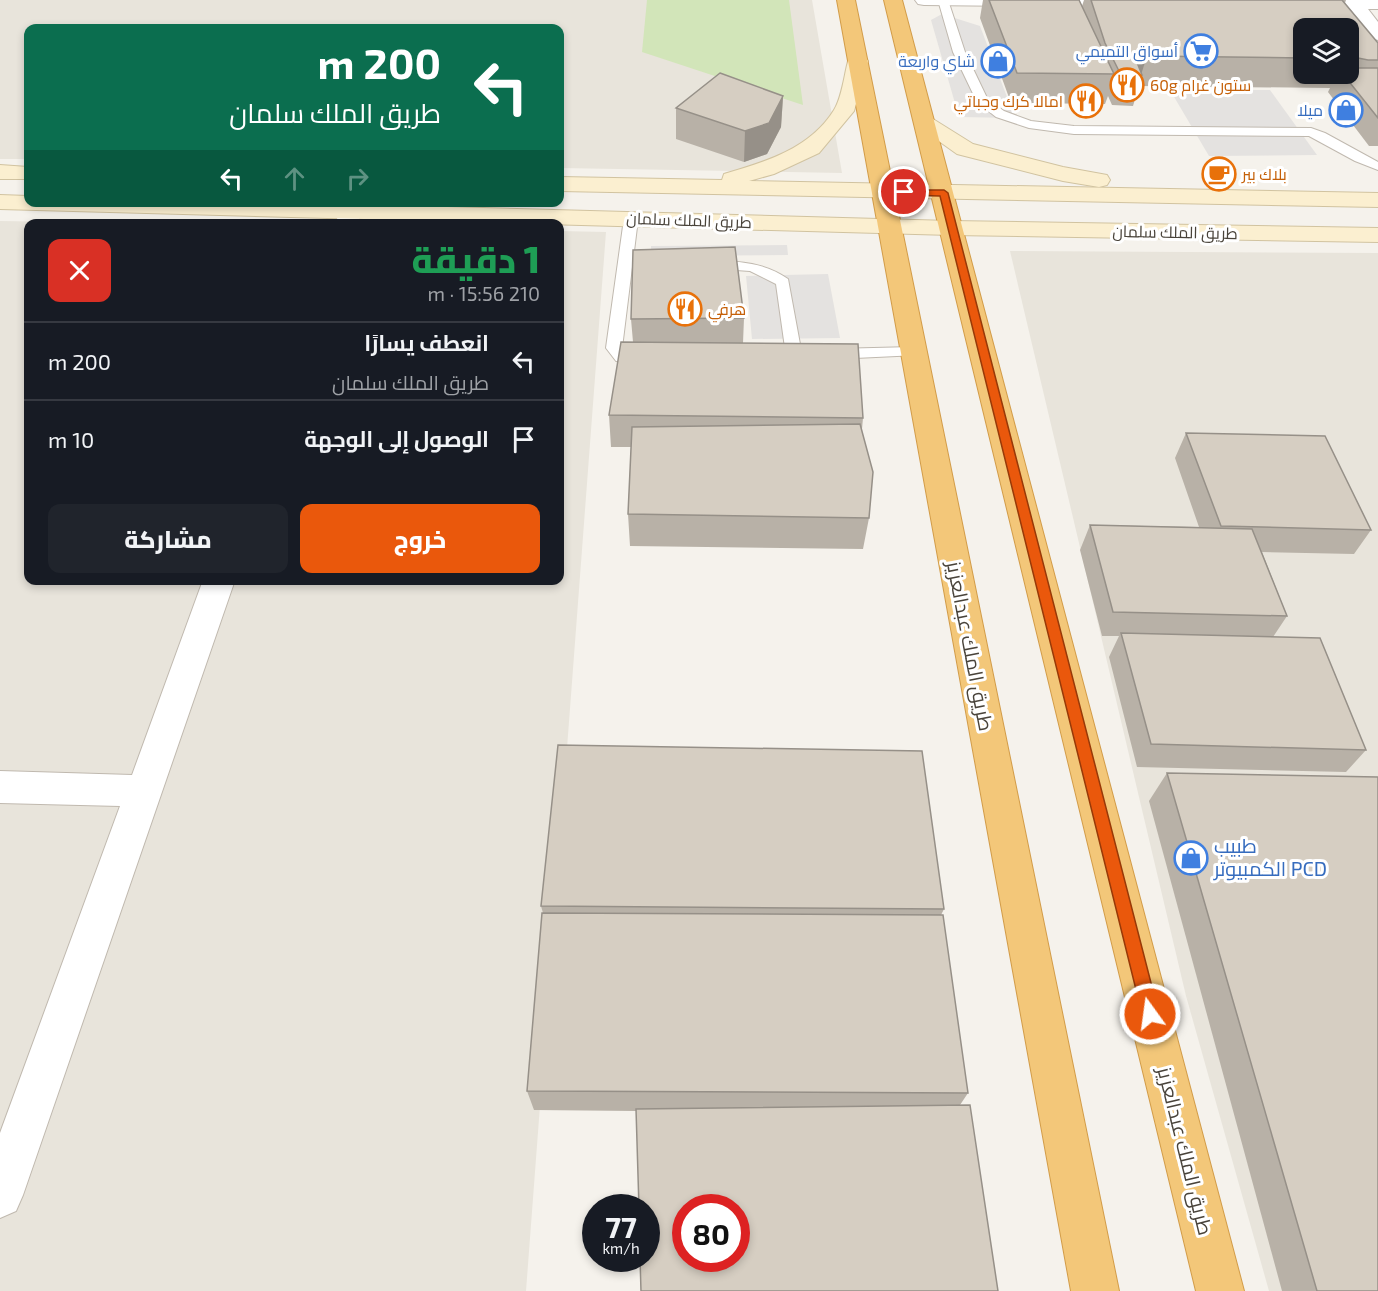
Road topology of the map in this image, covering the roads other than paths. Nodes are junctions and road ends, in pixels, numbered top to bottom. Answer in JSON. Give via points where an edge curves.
{"nodes":[{"id":1,"x":846,"y":0,"type":"edge"},
{"id":2,"x":893,"y":0,"type":"edge"},
{"id":3,"x":924,"y":0,"type":"edge"},
{"id":4,"x":943,"y":0,"type":"edge"},
{"id":5,"x":1143,"y":2,"type":"edge"},
{"id":6,"x":1284,"y":3,"type":"edge"},
{"id":7,"x":1355,"y":4,"type":"junction"},
{"id":8,"x":1378,"y":4,"type":"edge"},
{"id":9,"x":1378,"y":34,"type":"edge"},
{"id":10,"x":858,"y":60,"type":"junction"},
{"id":11,"x":926,"y":123,"type":"junction"},
{"id":12,"x":1378,"y":166,"type":"edge"},
{"id":13,"x":0,"y":172,"type":"edge"},
{"id":14,"x":24,"y":173,"type":"edge"},
{"id":15,"x":564,"y":184,"type":"edge"},
{"id":16,"x":694,"y":187,"type":"junction"},
{"id":17,"x":884,"y":191,"type":"junction"},
{"id":18,"x":944,"y":193,"type":"junction"},
{"id":19,"x":1205,"y":197,"type":"junction"},
{"id":20,"x":1378,"y":200,"type":"edge"},
{"id":21,"x":0,"y":202,"type":"edge"},
{"id":22,"x":24,"y":203,"type":"edge"},
{"id":23,"x":116,"y":207,"type":"edge"},
{"id":24,"x":348,"y":217,"type":"edge"},
{"id":25,"x":631,"y":219,"type":"junction"},
{"id":26,"x":889,"y":225,"type":"junction"},
{"id":27,"x":951,"y":228,"type":"junction"},
{"id":28,"x":1378,"y":235,"type":"edge"},
{"id":29,"x":694,"y":266,"type":"edge"},
{"id":30,"x":913,"y":352,"type":"junction"},
{"id":31,"x":653,"y":359,"type":"edge"},
{"id":32,"x":217,"y":585,"type":"edge"},
{"id":33,"x":0,"y":787,"type":"edge"},
{"id":34,"x":144,"y":791,"type":"junction"},
{"id":35,"x":0,"y":1195,"type":"edge"},
{"id":36,"x":1095,"y":1291,"type":"edge"},
{"id":37,"x":1220,"y":1291,"type":"edge"}],
"edges":[{"from":1,"to":10,"type":"highway","name":"طريق الملك عبدالعزيز"},
{"from":2,"to":11,"type":"highway","name":"طريق الملك عبدالعزيز"},
{"from":3,"to":4,"type":"street"},
{"from":4,"to":5,"type":"street"},
{"from":4,"to":12,"type":"lane","via":[[959,52],[983,102],[1000,114],[1029,124],[1074,130],[1311,132],[1330,138],[1350,155]]},
{"from":6,"to":7,"type":"street"},
{"from":7,"to":8,"type":"street"},
{"from":7,"to":9,"type":"street"},
{"from":10,"to":16,"type":"main road","via":[[844,111],[811,148],[766,170]]},
{"from":10,"to":17,"type":"highway","name":"طريق الملك عبدالعزيز"},
{"from":11,"to":18,"type":"highway","name":"طريق الملك عبدالعزيز"},
{"from":11,"to":19,"type":"main road","via":[[965,149],[1063,174]]},
{"from":13,"to":14,"type":"main road"},
{"from":15,"to":16,"type":"main road","name":"طريق الملك سلمان"},
{"from":16,"to":17,"type":"main road","name":"طريق الملك سلمان"},
{"from":17,"to":18,"type":"main road","name":"طريق الملك سلمان"},
{"from":17,"to":26,"type":"highway","name":"طريق الملك عبدالعزيز"},
{"from":18,"to":19,"type":"main road","name":"طريق الملك سلمان"},
{"from":18,"to":27,"type":"highway","name":"طريق الملك عبدالعزيز"},
{"from":19,"to":20,"type":"main road","name":"طريق الملك سلمان"},
{"from":21,"to":22,"type":"main road","name":"طريق الملك سلمان"},
{"from":23,"to":24,"type":"main road","name":"طريق الملك سلمان"},
{"from":24,"to":25,"type":"main road","name":"طريق الملك سلمان"},
{"from":25,"to":26,"type":"main road","name":"طريق الملك سلمان"},
{"from":25,"to":31,"type":"lane","via":[[632,267],[614,348],[621,358]]},
{"from":26,"to":27,"type":"main road","name":"طريق الملك سلمان"},
{"from":26,"to":30,"type":"highway","name":"طريق الملك عبدالعزيز"},
{"from":27,"to":28,"type":"main road","name":"طريق الملك سلمان"},
{"from":27,"to":37,"type":"highway","name":"طريق الملك عبدالعزيز"},
{"from":29,"to":30,"type":"lane","via":[[740,265],[771,272],[783,282],[800,355]]},
{"from":30,"to":36,"type":"highway","name":"طريق الملك عبدالعزيز"},
{"from":32,"to":34,"type":"street"},
{"from":33,"to":34,"type":"street"},
{"from":34,"to":35,"type":"street"}]}
